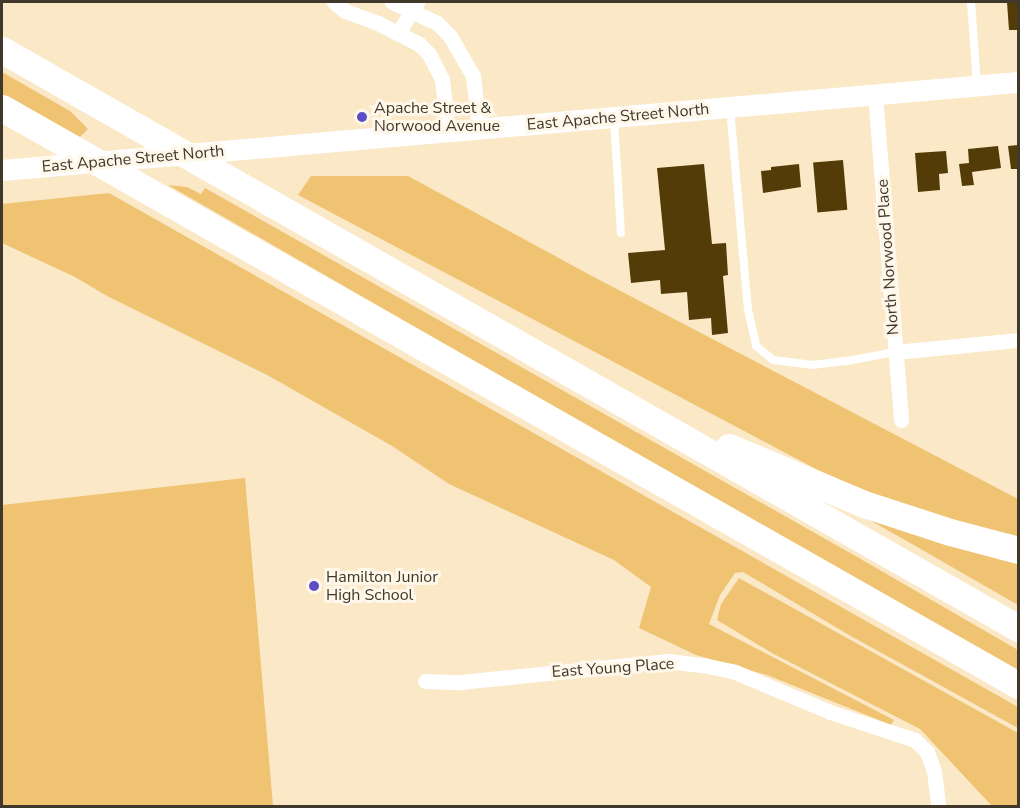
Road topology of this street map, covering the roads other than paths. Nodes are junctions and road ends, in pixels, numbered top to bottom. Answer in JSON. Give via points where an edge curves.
{"nodes":[{"id":1,"x":334,"y":2,"type":"edge"},
{"id":2,"x":392,"y":2,"type":"edge"},
{"id":3,"x":971,"y":2,"type":"edge"},
{"id":4,"x":414,"y":6,"type":"edge"},
{"id":5,"x":398,"y":33,"type":"junction"},
{"id":6,"x":2,"y":50,"type":"edge"},
{"id":7,"x":1018,"y":82,"type":"edge"},
{"id":8,"x":978,"y":86,"type":"junction"},
{"id":9,"x":875,"y":95,"type":"junction"},
{"id":10,"x":730,"y":107,"type":"junction"},
{"id":11,"x":2,"y":108,"type":"edge"},
{"id":12,"x":614,"y":117,"type":"junction"},
{"id":13,"x":479,"y":129,"type":"junction"},
{"id":14,"x":448,"y":131,"type":"junction"},
{"id":15,"x":2,"y":170,"type":"edge"},
{"id":16,"x":621,"y":233,"type":"dead end"},
{"id":17,"x":1018,"y":340,"type":"edge"},
{"id":18,"x":895,"y":351,"type":"junction"},
{"id":19,"x":620,"y":402,"type":"junction"},
{"id":20,"x":901,"y":420,"type":"dead end"},
{"id":21,"x":1018,"y":550,"type":"edge"},
{"id":22,"x":1018,"y":628,"type":"edge"},
{"id":23,"x":425,"y":681,"type":"dead end"},
{"id":24,"x":1018,"y":685,"type":"edge"},
{"id":25,"x":938,"y":807,"type":"edge"}],
"edges":[{"from":1,"to":5,"type":"street","via":[[345,11]]},
{"from":2,"to":4,"type":"street"},
{"from":3,"to":8,"type":"lane"},
{"from":4,"to":5,"type":"street"},
{"from":4,"to":13,"type":"street","via":[[437,23],[460,51],[473,76]]},
{"from":5,"to":14,"type":"street","via":[[419,44],[436,65],[445,93]]},
{"from":6,"to":19,"type":"highway"},
{"from":7,"to":8,"type":"main road","name":"East Apache Street North"},
{"from":8,"to":9,"type":"main road","name":"East Apache Street North"},
{"from":9,"to":10,"type":"main road","name":"East Apache Street North"},
{"from":9,"to":18,"type":"street","name":"North Norwood Place"},
{"from":10,"to":12,"type":"main road","name":"East Apache Street North"},
{"from":10,"to":18,"type":"lane","via":[[748,310],[756,346],[773,360],[812,364],[847,362]]},
{"from":11,"to":24,"type":"highway"},
{"from":12,"to":13,"type":"main road","name":"East Apache Street North"},
{"from":12,"to":16,"type":"lane"},
{"from":13,"to":14,"type":"main road","name":"East Apache Street North"},
{"from":14,"to":15,"type":"main road","name":"East Apache Street North"},
{"from":17,"to":18,"type":"street"},
{"from":18,"to":20,"type":"street","name":"North Norwood Place"},
{"from":19,"to":21,"type":"highway","via":[[864,504]]},
{"from":19,"to":22,"type":"highway"},
{"from":23,"to":25,"type":"street","name":"East Young Place","via":[[460,682],[668,661],[735,672],[830,712],[915,740],[927,752],[934,771]]}]}
